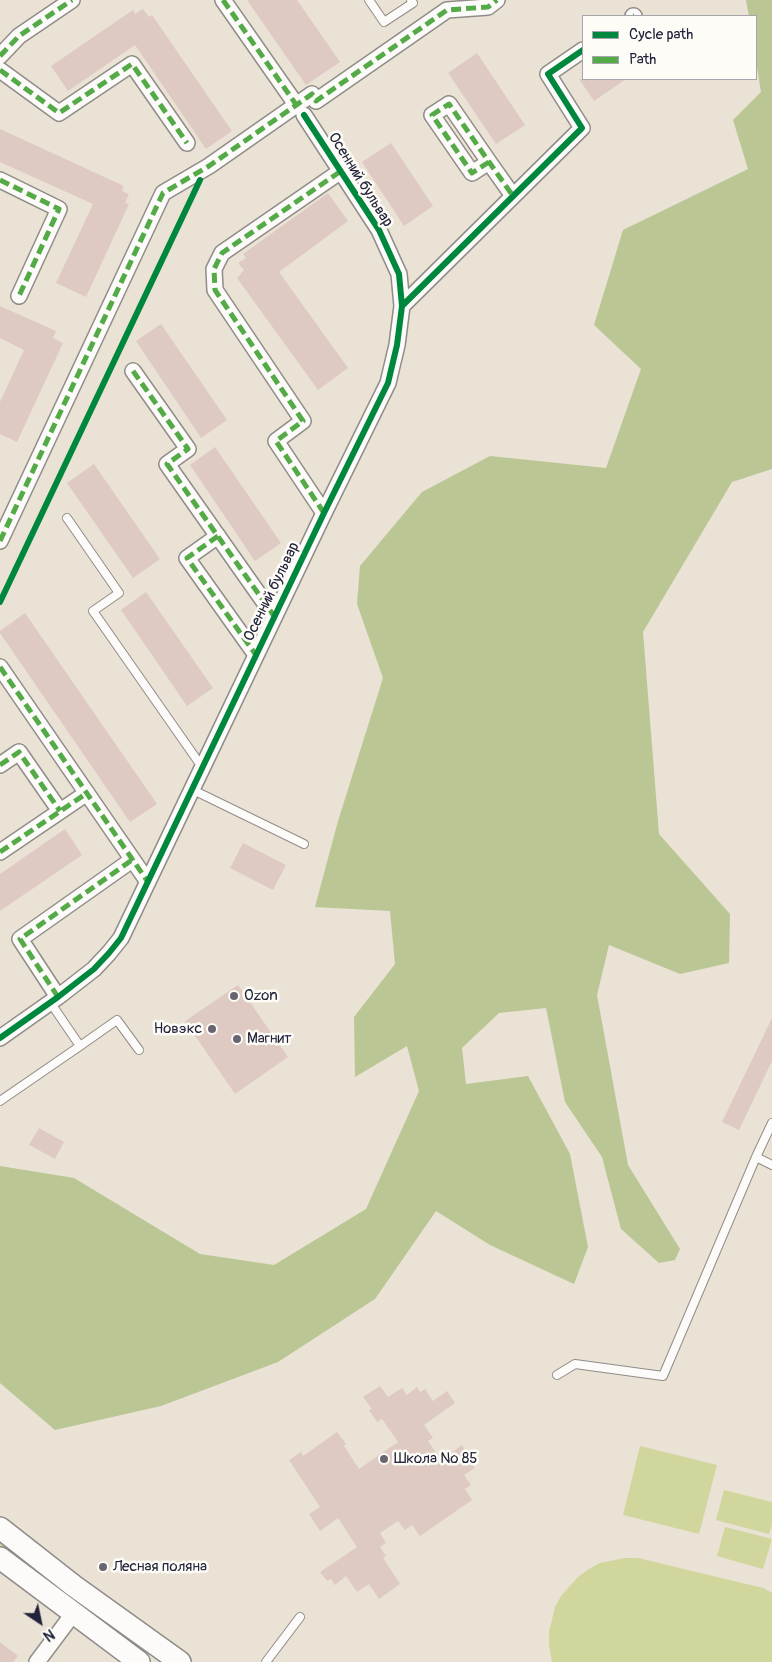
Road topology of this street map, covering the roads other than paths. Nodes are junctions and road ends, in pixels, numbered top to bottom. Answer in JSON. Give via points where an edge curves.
{"nodes":[{"id":1,"x":72,"y":0,"type":"edge"},
{"id":2,"x":223,"y":0,"type":"edge"},
{"id":3,"x":369,"y":0,"type":"edge"},
{"id":4,"x":411,"y":0,"type":"edge"},
{"id":5,"x":497,"y":0,"type":"edge"},
{"id":6,"x":582,"y":51,"type":"edge"},
{"id":7,"x":0,"y":56,"type":"edge"},
{"id":8,"x":0,"y":70,"type":"edge"},
{"id":9,"x":187,"y":143,"type":"dead end"},
{"id":10,"x":489,"y":162,"type":"dead end"},
{"id":11,"x":342,"y":171,"type":"junction"},
{"id":12,"x":0,"y":180,"type":"edge"},
{"id":13,"x":512,"y":196,"type":"junction"},
{"id":14,"x":19,"y":296,"type":"dead end"},
{"id":15,"x":402,"y":306,"type":"junction"},
{"id":16,"x":133,"y":371,"type":"dead end"},
{"id":17,"x":324,"y":513,"type":"junction"},
{"id":18,"x":67,"y":518,"type":"dead end"},
{"id":19,"x":218,"y":536,"type":"junction"},
{"id":20,"x":0,"y":541,"type":"edge"},
{"id":21,"x":274,"y":616,"type":"junction"},
{"id":22,"x":256,"y":655,"type":"junction"},
{"id":23,"x":0,"y":666,"type":"edge"},
{"id":24,"x":0,"y":765,"type":"edge"},
{"id":25,"x":202,"y":768,"type":"junction"},
{"id":26,"x":191,"y":789,"type":"junction"},
{"id":27,"x":87,"y":793,"type":"junction"},
{"id":28,"x":60,"y":811,"type":"junction"},
{"id":29,"x":304,"y":844,"type":"dead end"},
{"id":30,"x":0,"y":852,"type":"edge"},
{"id":31,"x":132,"y":860,"type":"junction"},
{"id":32,"x":148,"y":882,"type":"junction"},
{"id":33,"x":54,"y":1000,"type":"junction"},
{"id":34,"x":0,"y":1038,"type":"edge"},
{"id":35,"x":80,"y":1046,"type":"junction"},
{"id":36,"x":139,"y":1050,"type":"dead end"},
{"id":37,"x":0,"y":1101,"type":"edge"},
{"id":38,"x":772,"y":1123,"type":"edge"},
{"id":39,"x":756,"y":1157,"type":"junction"},
{"id":40,"x":772,"y":1165,"type":"edge"},
{"id":41,"x":557,"y":1375,"type":"dead end"},
{"id":42,"x":0,"y":1528,"type":"edge"},
{"id":43,"x":0,"y":1558,"type":"edge"},
{"id":44,"x":73,"y":1614,"type":"junction"},
{"id":45,"x":300,"y":1617,"type":"dead end"},
{"id":46,"x":37,"y":1662,"type":"edge"},
{"id":47,"x":139,"y":1662,"type":"edge"},
{"id":48,"x":180,"y":1662,"type":"edge"},
{"id":49,"x":266,"y":1662,"type":"edge"}],
"edges":[{"from":1,"to":7,"type":"street","via":[[19,36]]},
{"from":2,"to":11,"type":"street","name":"Осенний бульвар"},
{"from":3,"to":4,"type":"lane","via":[[384,22],[413,3]]},
{"from":5,"to":20,"type":"street","via":[[488,7],[447,10],[316,100],[312,94],[209,166],[163,193]]},
{"from":6,"to":13,"type":"street","via":[[548,74],[582,128]]},
{"from":8,"to":9,"type":"street","via":[[59,113],[132,64]]},
{"from":10,"to":13,"type":"street"},
{"from":11,"to":15,"type":"street","name":"Осенний бульвар","via":[[379,230],[399,274]]},
{"from":11,"to":17,"type":"street","via":[[222,253],[214,270],[215,290],[303,421],[276,441]]},
{"from":12,"to":14,"type":"street","via":[[59,209]]},
{"from":13,"to":15,"type":"street"},
{"from":15,"to":17,"type":"street","name":"Осенний бульвар","via":[[388,383]]},
{"from":16,"to":19,"type":"street","via":[[188,449],[166,464]]},
{"from":17,"to":21,"type":"street","name":"Осенний бульвар"},
{"from":18,"to":25,"type":"lane","via":[[119,593],[93,611]]},
{"from":19,"to":21,"type":"street"},
{"from":19,"to":22,"type":"street","via":[[187,558]]},
{"from":21,"to":22,"type":"street","name":"Осенний бульвар"},
{"from":22,"to":25,"type":"street","name":"Осенний бульвар"},
{"from":23,"to":27,"type":"street"},
{"from":24,"to":28,"type":"street","via":[[20,752]]},
{"from":25,"to":26,"type":"street","name":"Осенний бульвар"},
{"from":26,"to":29,"type":"lane"},
{"from":26,"to":32,"type":"street","name":"Осенний бульвар"},
{"from":27,"to":28,"type":"street"},
{"from":27,"to":31,"type":"street"},
{"from":28,"to":30,"type":"street"},
{"from":31,"to":32,"type":"street"},
{"from":31,"to":33,"type":"street","via":[[20,939]]},
{"from":32,"to":33,"type":"street","name":"Осенний бульвар","via":[[121,938],[94,969]]},
{"from":33,"to":34,"type":"street","name":"Осенний бульвар"},
{"from":33,"to":35,"type":"lane"},
{"from":35,"to":36,"type":"lane","via":[[117,1020]]},
{"from":35,"to":37,"type":"lane"},
{"from":38,"to":39,"type":"lane"},
{"from":39,"to":40,"type":"lane"},
{"from":39,"to":41,"type":"lane","via":[[663,1376],[574,1364]]},
{"from":42,"to":48,"type":"main road"},
{"from":43,"to":44,"type":"main road"},
{"from":44,"to":46,"type":"street"},
{"from":44,"to":47,"type":"main road"},
{"from":45,"to":49,"type":"lane"}]}
